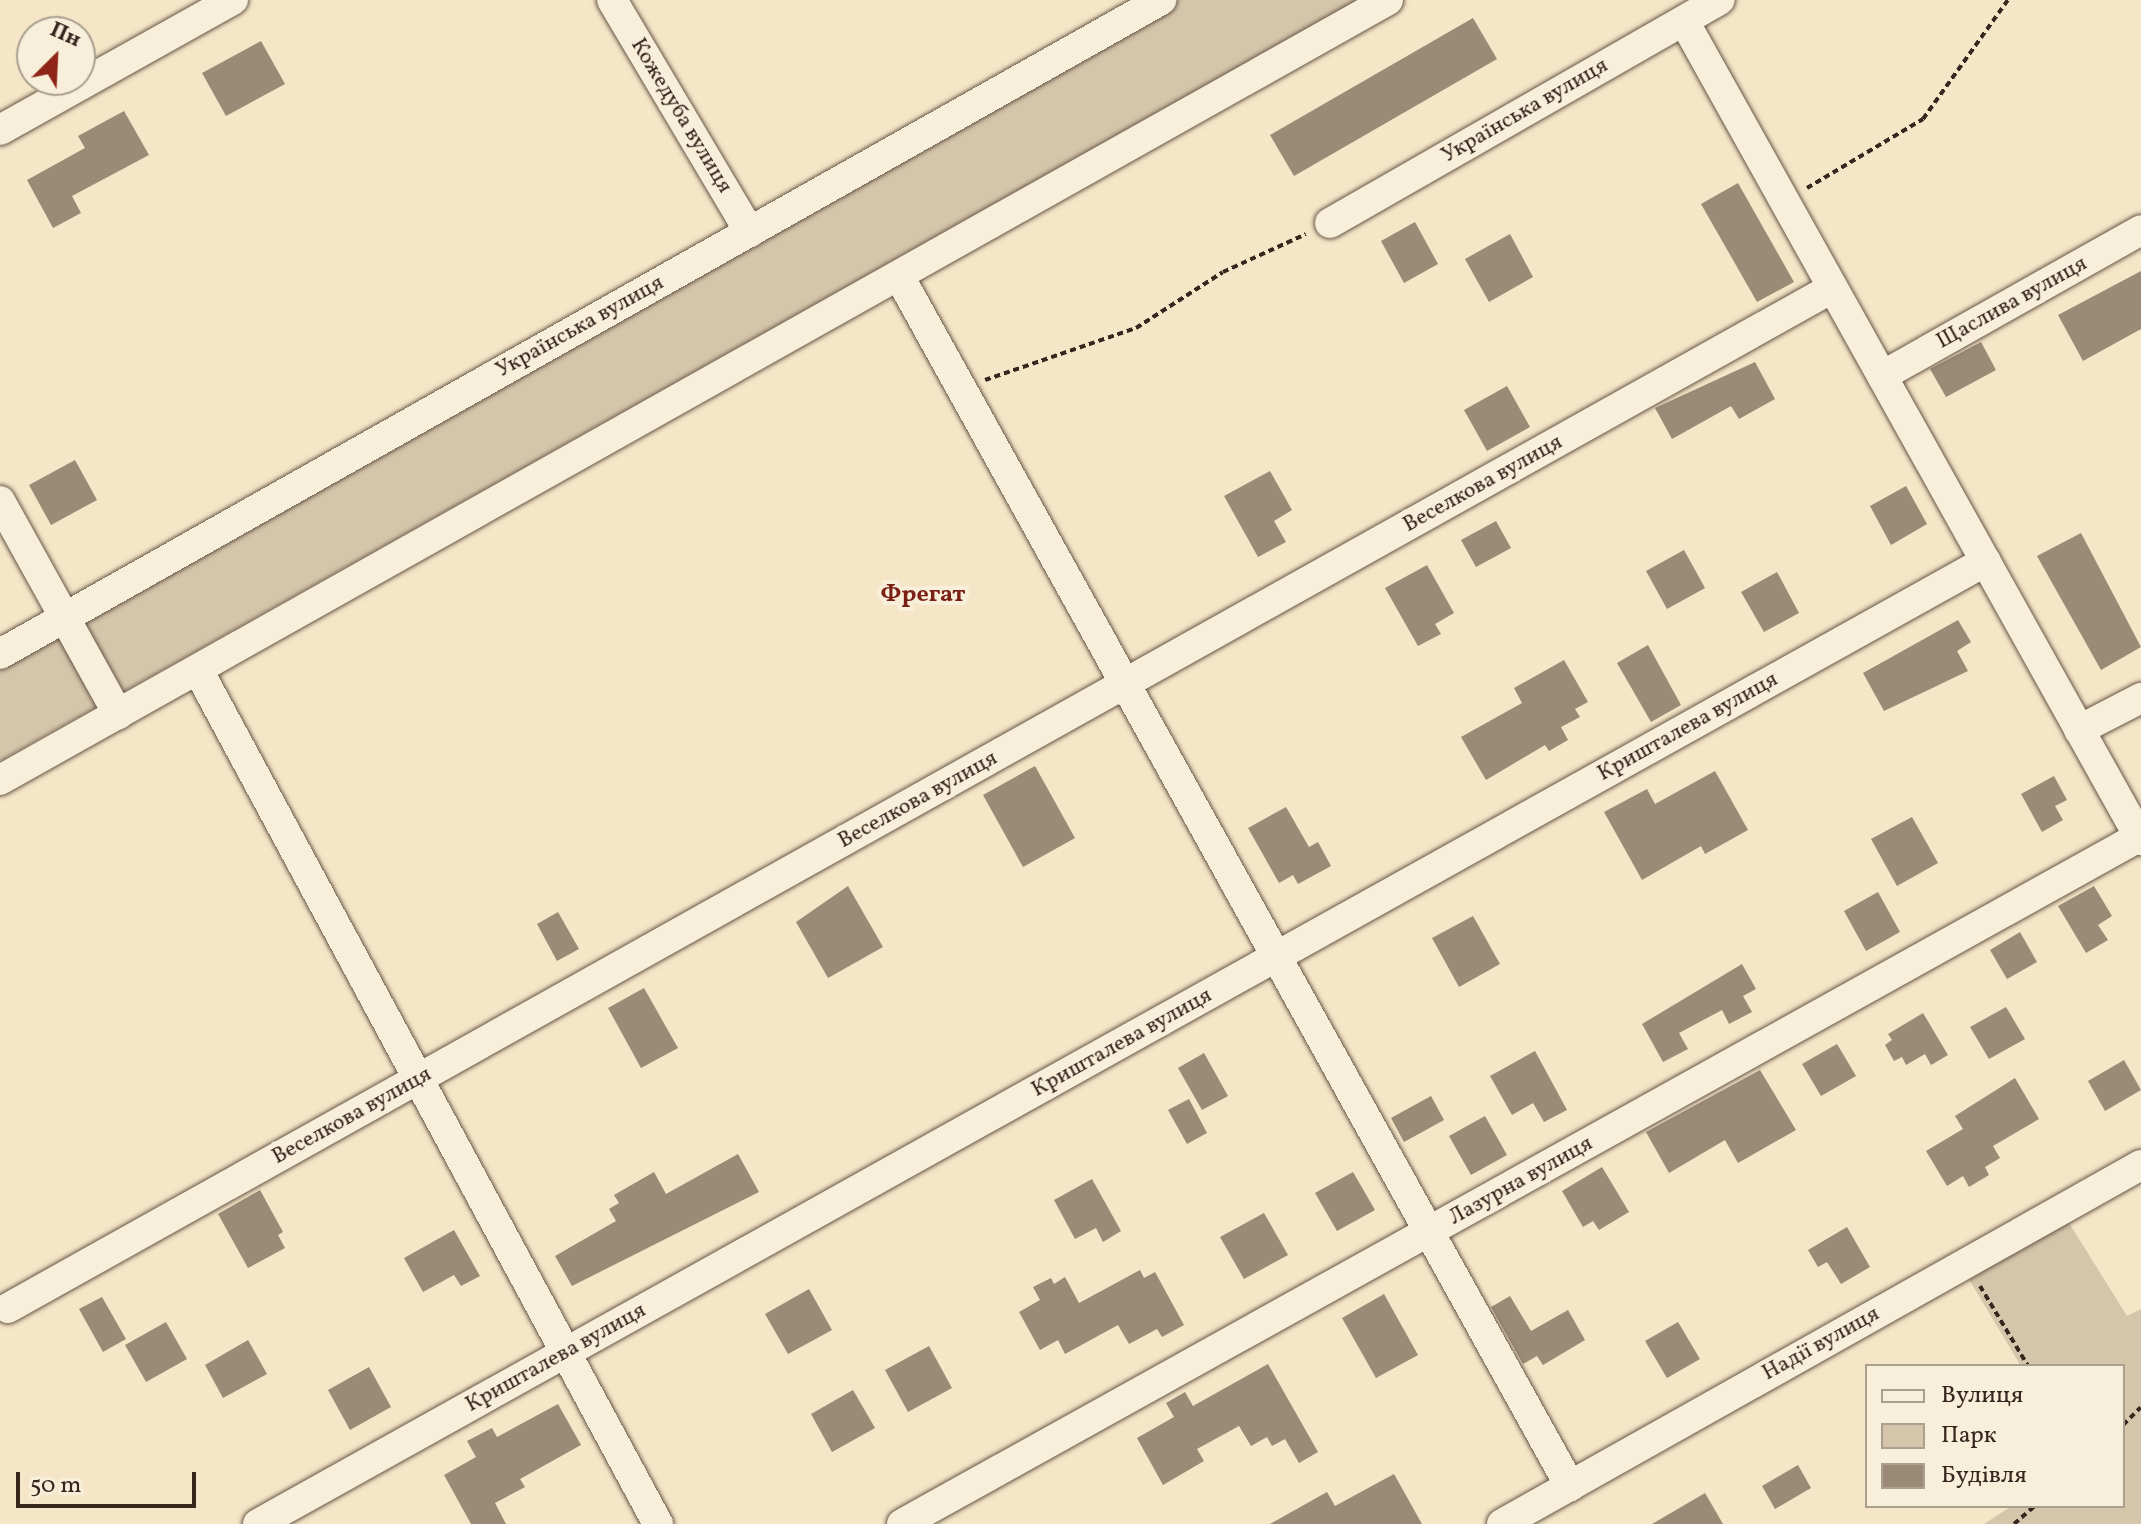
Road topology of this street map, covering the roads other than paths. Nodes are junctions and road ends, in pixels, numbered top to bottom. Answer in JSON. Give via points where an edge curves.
{"nodes":[{"id":1,"x":233,"y":0,"type":"edge"},
{"id":2,"x":612,"y":0,"type":"edge"},
{"id":3,"x":1161,"y":0,"type":"edge"},
{"id":4,"x":1388,"y":0,"type":"edge"},
{"id":5,"x":1720,"y":0,"type":"edge"},
{"id":6,"x":1684,"y":21,"type":"junction"},
{"id":7,"x":0,"y":130,"type":"edge"},
{"id":8,"x":1330,"y":223,"type":"road end"},
{"id":9,"x":2141,"y":230,"type":"edge"},
{"id":10,"x":750,"y":232,"type":"junction"},
{"id":11,"x":899,"y":276,"type":"junction"},
{"id":12,"x":1827,"y":291,"type":"dead end"},
{"id":13,"x":1882,"y":376,"type":"junction"},
{"id":14,"x":0,"y":501,"type":"edge"},
{"id":15,"x":1986,"y":561,"type":"junction"},
{"id":16,"x":65,"y":618,"type":"junction"},
{"id":17,"x":0,"y":654,"type":"edge"},
{"id":18,"x":198,"y":670,"type":"junction"},
{"id":19,"x":1125,"y":684,"type":"junction"},
{"id":20,"x":2141,"y":698,"type":"edge"},
{"id":21,"x":118,"y":714,"type":"junction"},
{"id":22,"x":2079,"y":730,"type":"junction"},
{"id":23,"x":0,"y":780,"type":"edge"},
{"id":24,"x":2140,"y":839,"type":"edge"},
{"id":25,"x":1276,"y":957,"type":"junction"},
{"id":26,"x":418,"y":1079,"type":"junction"},
{"id":27,"x":2141,"y":1165,"type":"edge"},
{"id":28,"x":1429,"y":1232,"type":"junction"},
{"id":29,"x":8,"y":1308,"type":"dead end"},
{"id":30,"x":565,"y":1353,"type":"junction"},
{"id":31,"x":1570,"y":1486,"type":"junction"},
{"id":32,"x":258,"y":1524,"type":"edge"},
{"id":33,"x":658,"y":1524,"type":"edge"},
{"id":34,"x":902,"y":1524,"type":"edge"},
{"id":35,"x":1502,"y":1524,"type":"edge"}],
"edges":[{"from":1,"to":7,"type":"street"},
{"from":2,"to":10,"type":"street","name":"Кожедуба вулиця"},
{"from":3,"to":10,"type":"street","name":"Українська вулиця"},
{"from":4,"to":11,"type":"street"},
{"from":5,"to":6,"type":"street","name":"Українська вулиця"},
{"from":6,"to":8,"type":"street","name":"Українська вулиця"},
{"from":6,"to":13,"type":"street"},
{"from":9,"to":13,"type":"street","name":"Щаслива вулиця"},
{"from":10,"to":16,"type":"street","name":"Українська вулиця"},
{"from":11,"to":18,"type":"street"},
{"from":11,"to":19,"type":"street"},
{"from":12,"to":19,"type":"street","name":"Веселкова вулиця"},
{"from":13,"to":15,"type":"street"},
{"from":14,"to":16,"type":"street"},
{"from":15,"to":22,"type":"street"},
{"from":15,"to":25,"type":"street","name":"Кришталева вулиця"},
{"from":16,"to":17,"type":"street","name":"Українська вулиця"},
{"from":16,"to":21,"type":"street"},
{"from":18,"to":21,"type":"street"},
{"from":18,"to":26,"type":"street"},
{"from":19,"to":25,"type":"street"},
{"from":19,"to":26,"type":"street","name":"Веселкова вулиця"},
{"from":20,"to":22,"type":"street"},
{"from":21,"to":23,"type":"street"},
{"from":22,"to":24,"type":"street"},
{"from":24,"to":28,"type":"street","name":"Лазурна вулиця"},
{"from":25,"to":28,"type":"street"},
{"from":25,"to":30,"type":"street","name":"Кришталева вулиця"},
{"from":26,"to":29,"type":"street","name":"Веселкова вулиця"},
{"from":26,"to":30,"type":"street"},
{"from":27,"to":31,"type":"street","name":"Надії вулиця"},
{"from":28,"to":31,"type":"street"},
{"from":28,"to":34,"type":"street","name":"Лазурна вулиця"},
{"from":30,"to":32,"type":"street","name":"Кришталева вулиця"},
{"from":30,"to":33,"type":"street"},
{"from":31,"to":35,"type":"street","name":"Надії вулиця"}]}
